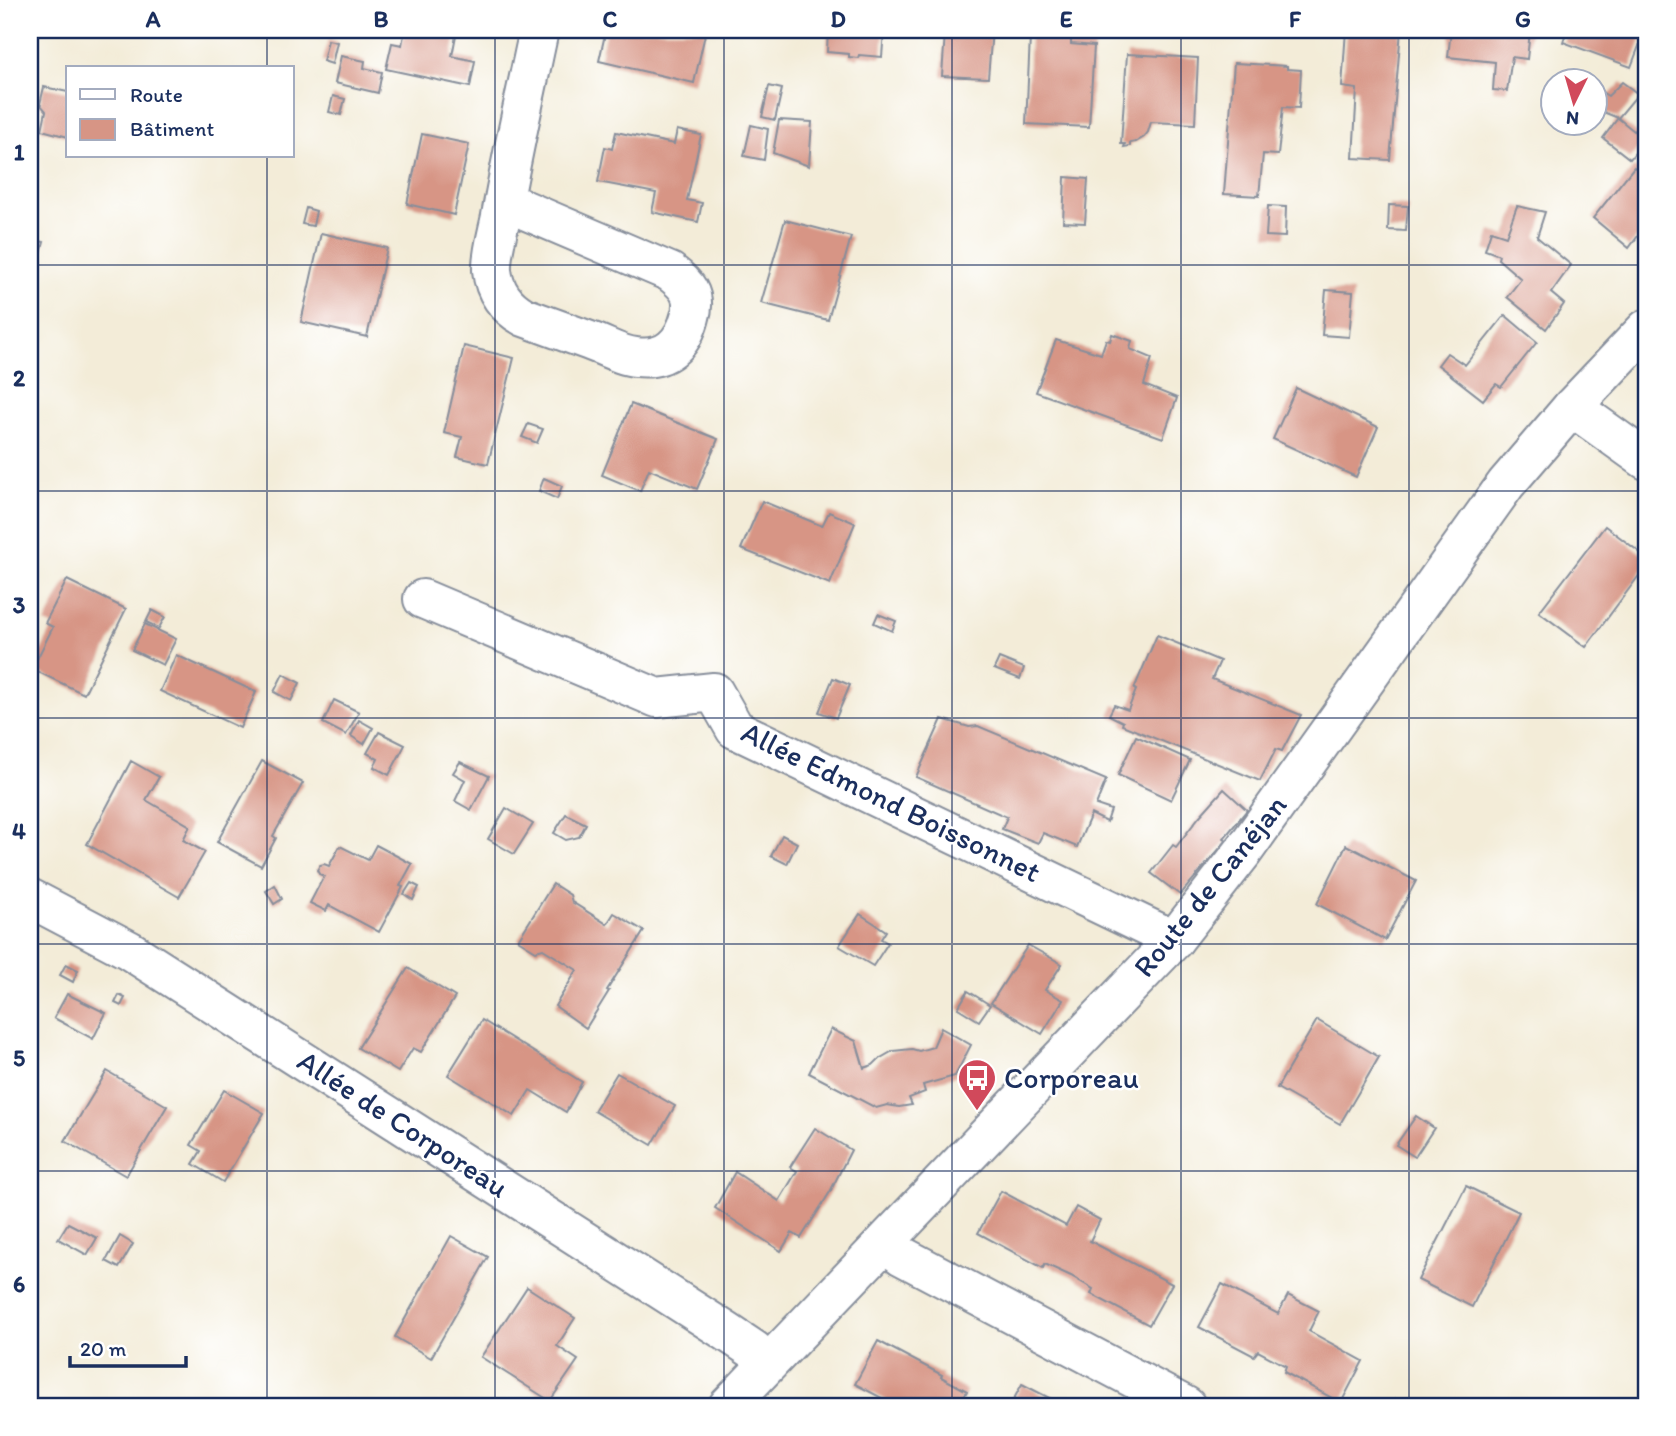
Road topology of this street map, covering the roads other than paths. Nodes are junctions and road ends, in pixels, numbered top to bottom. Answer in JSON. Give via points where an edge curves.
{"nodes":[{"id":1,"x":539,"y":30,"type":"edge"},
{"id":2,"x":504,"y":201,"type":"junction"},
{"id":3,"x":1646,"y":328,"type":"edge"},
{"id":4,"x":1572,"y":407,"type":"junction"},
{"id":5,"x":1646,"y":460,"type":"edge"},
{"id":6,"x":423,"y":599,"type":"dead end"},
{"id":7,"x":30,"y":898,"type":"edge"},
{"id":8,"x":1174,"y":940,"type":"junction"},
{"id":9,"x":885,"y":1243,"type":"junction"},
{"id":10,"x":769,"y":1363,"type":"junction"},
{"id":11,"x":728,"y":1406,"type":"edge"},
{"id":12,"x":1186,"y":1406,"type":"edge"}],
"edges":[{"from":1,"to":2,"type":"street"},
{"from":2,"to":2,"type":"street","via":[[492,267],[495,284],[512,310],[634,357],[655,357],[675,347],[687,330],[693,309],[683,281]]},
{"from":3,"to":4,"type":"street","name":"Route de Canéjan"},
{"from":4,"to":5,"type":"street"},
{"from":4,"to":8,"type":"street","name":"Route de Canéjan","via":[[1506,484],[1243,852]]},
{"from":6,"to":8,"type":"street","name":"Allée Edmond Boissonnet","via":[[657,698],[714,692],[735,729]]},
{"from":7,"to":10,"type":"street","name":"Allée de Corporeau","via":[[141,957]]},
{"from":8,"to":9,"type":"street","name":"Route de Canéjan"},
{"from":9,"to":10,"type":"street","name":"Route de Canéjan"},
{"from":9,"to":12,"type":"street"},
{"from":10,"to":11,"type":"street","name":"Route de Canéjan"}]}
